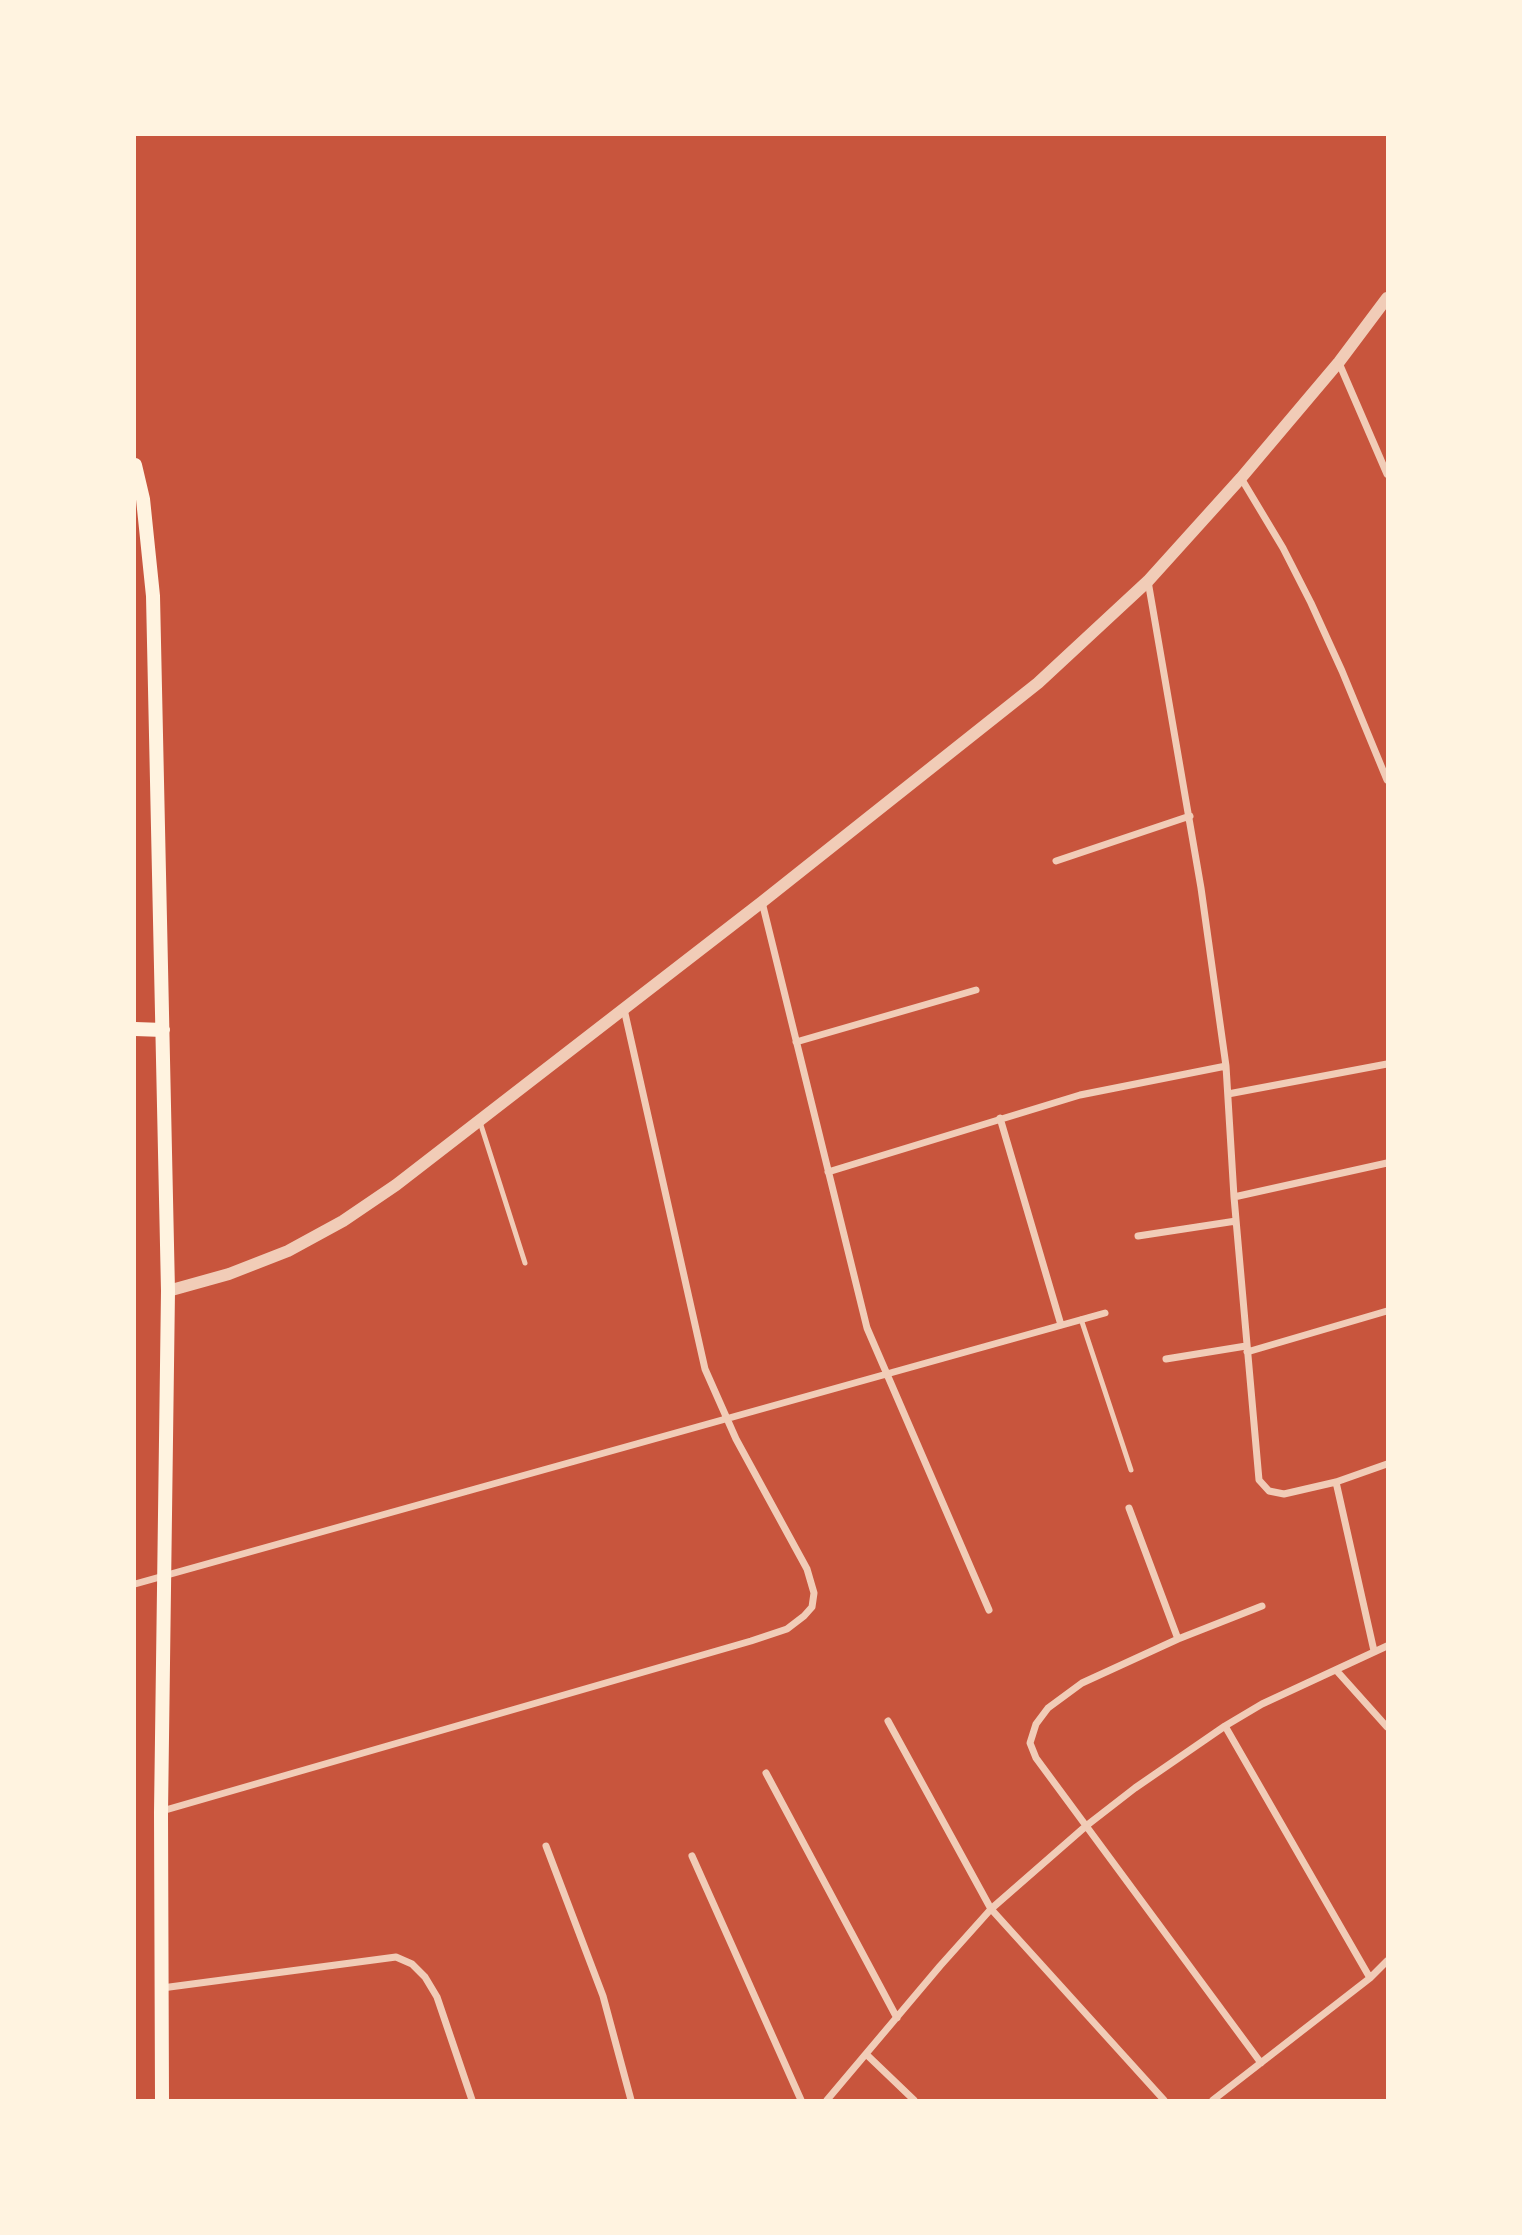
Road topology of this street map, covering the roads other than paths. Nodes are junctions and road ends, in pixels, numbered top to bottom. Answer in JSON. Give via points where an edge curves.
{"nodes":[{"id":1,"x":1387,"y":298,"type":"edge"},
{"id":2,"x":1339,"y":362,"type":"junction"},
{"id":3,"x":135,"y":465,"type":"edge"},
{"id":4,"x":1387,"y":474,"type":"edge"},
{"id":5,"x":1241,"y":478,"type":"junction"},
{"id":6,"x":1149,"y":581,"type":"junction"},
{"id":7,"x":1387,"y":780,"type":"edge"},
{"id":8,"x":1190,"y":816,"type":"junction"},
{"id":9,"x":1056,"y":861,"type":"dead end"},
{"id":10,"x":762,"y":902,"type":"junction"},
{"id":11,"x":976,"y":990,"type":"dead end"},
{"id":12,"x":624,"y":1008,"type":"junction"},
{"id":13,"x":135,"y":1029,"type":"edge"},
{"id":14,"x":163,"y":1030,"type":"junction"},
{"id":15,"x":796,"y":1042,"type":"junction"},
{"id":16,"x":1387,"y":1064,"type":"edge"},
{"id":17,"x":1226,"y":1066,"type":"junction"},
{"id":18,"x":1228,"y":1094,"type":"junction"},
{"id":19,"x":1000,"y":1118,"type":"junction"},
{"id":20,"x":479,"y":1120,"type":"junction"},
{"id":21,"x":1387,"y":1163,"type":"edge"},
{"id":22,"x":828,"y":1172,"type":"junction"},
{"id":23,"x":1234,"y":1197,"type":"junction"},
{"id":24,"x":1236,"y":1221,"type":"junction"},
{"id":25,"x":1138,"y":1236,"type":"dead end"},
{"id":26,"x":525,"y":1263,"type":"dead end"},
{"id":27,"x":168,"y":1291,"type":"junction"},
{"id":28,"x":1387,"y":1311,"type":"edge"},
{"id":29,"x":1105,"y":1313,"type":"dead end"},
{"id":30,"x":1081,"y":1319,"type":"junction"},
{"id":31,"x":1060,"y":1325,"type":"junction"},
{"id":32,"x":1246,"y":1349,"type":"junction"},
{"id":33,"x":1166,"y":1359,"type":"dead end"},
{"id":34,"x":885,"y":1374,"type":"junction"},
{"id":35,"x":726,"y":1419,"type":"junction"},
{"id":36,"x":1387,"y":1464,"type":"edge"},
{"id":37,"x":1131,"y":1470,"type":"dead end"},
{"id":38,"x":1336,"y":1482,"type":"junction"},
{"id":39,"x":1129,"y":1508,"type":"dead end"},
{"id":40,"x":163,"y":1576,"type":"junction"},
{"id":41,"x":135,"y":1584,"type":"edge"},
{"id":42,"x":1262,"y":1606,"type":"dead end"},
{"id":43,"x":989,"y":1610,"type":"dead end"},
{"id":44,"x":1178,"y":1639,"type":"junction"},
{"id":45,"x":1387,"y":1646,"type":"edge"},
{"id":46,"x":1374,"y":1651,"type":"junction"},
{"id":47,"x":1336,"y":1670,"type":"junction"},
{"id":48,"x":888,"y":1721,"type":"dead end"},
{"id":49,"x":1224,"y":1726,"type":"junction"},
{"id":50,"x":1387,"y":1727,"type":"edge"},
{"id":51,"x":766,"y":1773,"type":"dead end"},
{"id":52,"x":161,"y":1812,"type":"junction"},
{"id":53,"x":1086,"y":1826,"type":"junction"},
{"id":54,"x":546,"y":1846,"type":"dead end"},
{"id":55,"x":692,"y":1856,"type":"dead end"},
{"id":56,"x":991,"y":1909,"type":"junction"},
{"id":57,"x":1387,"y":1961,"type":"edge"},
{"id":58,"x":1370,"y":1978,"type":"junction"},
{"id":59,"x":162,"y":1988,"type":"junction"},
{"id":60,"x":897,"y":2018,"type":"junction"},
{"id":61,"x":866,"y":2054,"type":"junction"},
{"id":62,"x":1261,"y":2063,"type":"junction"},
{"id":63,"x":162,"y":2100,"type":"edge"},
{"id":64,"x":472,"y":2100,"type":"edge"},
{"id":65,"x":631,"y":2100,"type":"edge"},
{"id":66,"x":801,"y":2100,"type":"edge"},
{"id":67,"x":827,"y":2100,"type":"edge"},
{"id":68,"x":914,"y":2100,"type":"edge"},
{"id":69,"x":1164,"y":2100,"type":"edge"},
{"id":70,"x":1213,"y":2100,"type":"edge"}],
"edges":[{"from":1,"to":2,"type":"street"},
{"from":2,"to":4,"type":"street"},
{"from":2,"to":5,"type":"street"},
{"from":3,"to":14,"type":"main road","via":[[145,512],[153,596]]},
{"from":5,"to":6,"type":"street"},
{"from":5,"to":7,"type":"street","via":[[1311,603]]},
{"from":6,"to":8,"type":"street"},
{"from":6,"to":10,"type":"street","via":[[1038,683]]},
{"from":8,"to":9,"type":"street"},
{"from":8,"to":17,"type":"street"},
{"from":10,"to":12,"type":"street"},
{"from":10,"to":15,"type":"street"},
{"from":11,"to":15,"type":"street"},
{"from":12,"to":20,"type":"street"},
{"from":12,"to":35,"type":"street","via":[[705,1369]]},
{"from":13,"to":14,"type":"main road"},
{"from":14,"to":27,"type":"main road"},
{"from":15,"to":22,"type":"street"},
{"from":16,"to":18,"type":"street"},
{"from":17,"to":18,"type":"street"},
{"from":17,"to":19,"type":"street","via":[[1080,1095]]},
{"from":18,"to":23,"type":"street"},
{"from":19,"to":22,"type":"street"},
{"from":19,"to":31,"type":"street"},
{"from":20,"to":26,"type":"lane"},
{"from":20,"to":27,"type":"street","via":[[396,1185],[332,1227],[288,1251]]},
{"from":21,"to":23,"type":"street"},
{"from":22,"to":34,"type":"street","via":[[860,1303]]},
{"from":23,"to":24,"type":"street"},
{"from":24,"to":25,"type":"street"},
{"from":24,"to":32,"type":"street"},
{"from":27,"to":40,"type":"main road"},
{"from":28,"to":32,"type":"street"},
{"from":29,"to":30,"type":"street"},
{"from":30,"to":31,"type":"street"},
{"from":30,"to":37,"type":"lane"},
{"from":31,"to":34,"type":"street"},
{"from":32,"to":33,"type":"street"},
{"from":32,"to":38,"type":"street","via":[[1256,1466],[1263,1487],[1284,1494]]},
{"from":34,"to":35,"type":"street"},
{"from":34,"to":43,"type":"street"},
{"from":35,"to":40,"type":"street"},
{"from":35,"to":52,"type":"street","via":[[807,1569],[814,1593],[812,1607],[786,1629]]},
{"from":36,"to":38,"type":"street"},
{"from":38,"to":46,"type":"street"},
{"from":39,"to":44,"type":"street"},
{"from":40,"to":41,"type":"street"},
{"from":40,"to":52,"type":"main road"},
{"from":42,"to":44,"type":"street"},
{"from":44,"to":53,"type":"street","via":[[1083,1683],[1048,1708],[1036,1724],[1030,1743],[1036,1758]]},
{"from":45,"to":46,"type":"street"},
{"from":46,"to":47,"type":"street"},
{"from":47,"to":49,"type":"street"},
{"from":47,"to":50,"type":"street"},
{"from":48,"to":56,"type":"street"},
{"from":49,"to":53,"type":"street"},
{"from":49,"to":58,"type":"street"},
{"from":51,"to":60,"type":"street"},
{"from":52,"to":59,"type":"main road"},
{"from":53,"to":56,"type":"street"},
{"from":53,"to":62,"type":"street"},
{"from":54,"to":65,"type":"street","via":[[603,1996]]},
{"from":55,"to":66,"type":"street"},
{"from":56,"to":60,"type":"street"},
{"from":56,"to":69,"type":"street"},
{"from":57,"to":58,"type":"street"},
{"from":58,"to":62,"type":"street"},
{"from":59,"to":63,"type":"main road"},
{"from":59,"to":64,"type":"street","via":[[396,1957],[412,1964],[437,1997]]},
{"from":60,"to":61,"type":"street"},
{"from":61,"to":67,"type":"street"},
{"from":61,"to":68,"type":"street"},
{"from":62,"to":70,"type":"street"}]}
